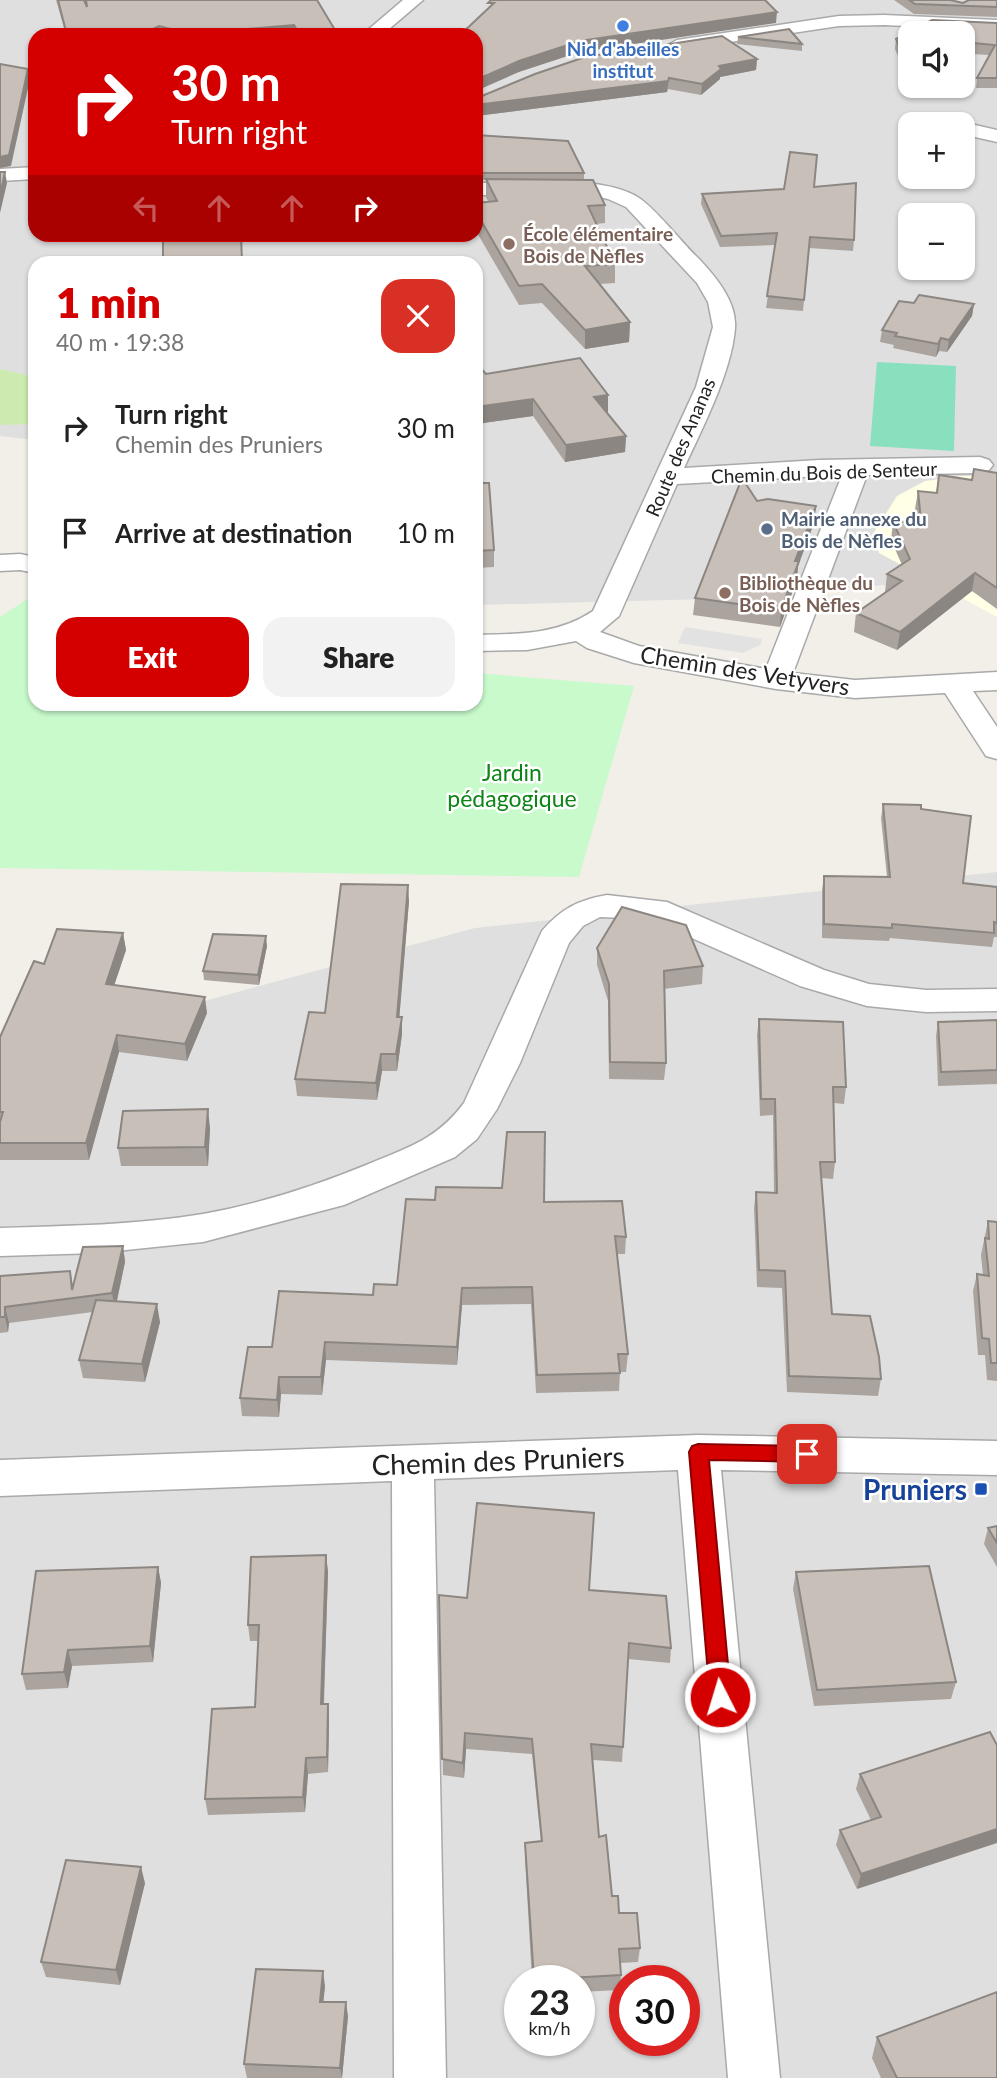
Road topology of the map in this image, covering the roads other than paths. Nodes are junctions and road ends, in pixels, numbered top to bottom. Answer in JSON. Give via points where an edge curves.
{"nodes":[{"id":1,"x":414,"y":0,"type":"edge"},
{"id":2,"x":997,"y":26,"type":"edge"},
{"id":3,"x":379,"y":28,"type":"edge"},
{"id":4,"x":662,"y":47,"type":"edge"},
{"id":5,"x":975,"y":131,"type":"edge"},
{"id":6,"x":997,"y":136,"type":"edge"},
{"id":7,"x":28,"y":173,"type":"edge"},
{"id":8,"x":0,"y":175,"type":"edge"},
{"id":9,"x":483,"y":189,"type":"edge"},
{"id":10,"x":980,"y":465,"type":"dead end"},
{"id":11,"x":857,"y":468,"type":"junction"},
{"id":12,"x":668,"y":477,"type":"junction"},
{"id":13,"x":0,"y":563,"type":"edge"},
{"id":14,"x":28,"y":564,"type":"edge"},
{"id":15,"x":581,"y":632,"type":"junction"},
{"id":16,"x":483,"y":643,"type":"edge"},
{"id":17,"x":776,"y":680,"type":"junction"},
{"id":18,"x":997,"y":681,"type":"edge"},
{"id":19,"x":955,"y":685,"type":"junction"},
{"id":20,"x":997,"y":750,"type":"edge"},
{"id":21,"x":997,"y":1000,"type":"edge"},
{"id":22,"x":0,"y":1242,"type":"edge"},
{"id":23,"x":698,"y":1452,"type":"junction"},
{"id":24,"x":997,"y":1458,"type":"edge"},
{"id":25,"x":413,"y":1464,"type":"junction"},
{"id":26,"x":0,"y":1478,"type":"edge"},
{"id":27,"x":420,"y":2078,"type":"edge"},
{"id":28,"x":754,"y":2078,"type":"edge"}],
"edges":[{"from":1,"to":3,"type":"street"},
{"from":2,"to":4,"type":"street","via":[[839,21]]},
{"from":5,"to":6,"type":"street"},
{"from":7,"to":8,"type":"street"},
{"from":9,"to":12,"type":"street","name":"Route des Ananas","via":[[591,189],[614,194],[632,203],[706,280],[719,302],[724,327],[708,387]]},
{"from":10,"to":11,"type":"street","name":"Chemin du Bois de Senteur"},
{"from":11,"to":12,"type":"street","name":"Chemin du Bois de Senteur"},
{"from":11,"to":17,"type":"street"},
{"from":12,"to":15,"type":"street","name":"Route des Ananas","via":[[605,616]]},
{"from":13,"to":14,"type":"street"},
{"from":15,"to":16,"type":"street","name":"Route des Ananas","via":[[527,642]]},
{"from":15,"to":17,"type":"street","name":"Chemin des Vetyvers","via":[[634,654]]},
{"from":17,"to":19,"type":"street","name":"Chemin des Vetyvers","via":[[855,689]]},
{"from":18,"to":19,"type":"street","name":"Chemin des Vetyvers"},
{"from":19,"to":20,"type":"street"},
{"from":21,"to":22,"type":"street","via":[[926,1001],[867,995],[812,978],[654,909],[591,908],[572,919],[554,939],[479,1109],[464,1130],[442,1148],[331,1195],[203,1228],[97,1239]]},
{"from":23,"to":24,"type":"street","name":"Chemin des Pruniers"},
{"from":23,"to":25,"type":"street","name":"Chemin des Pruniers"},
{"from":23,"to":28,"type":"street"},
{"from":25,"to":26,"type":"street","name":"Chemin des Pruniers"},
{"from":25,"to":27,"type":"street"}]}
